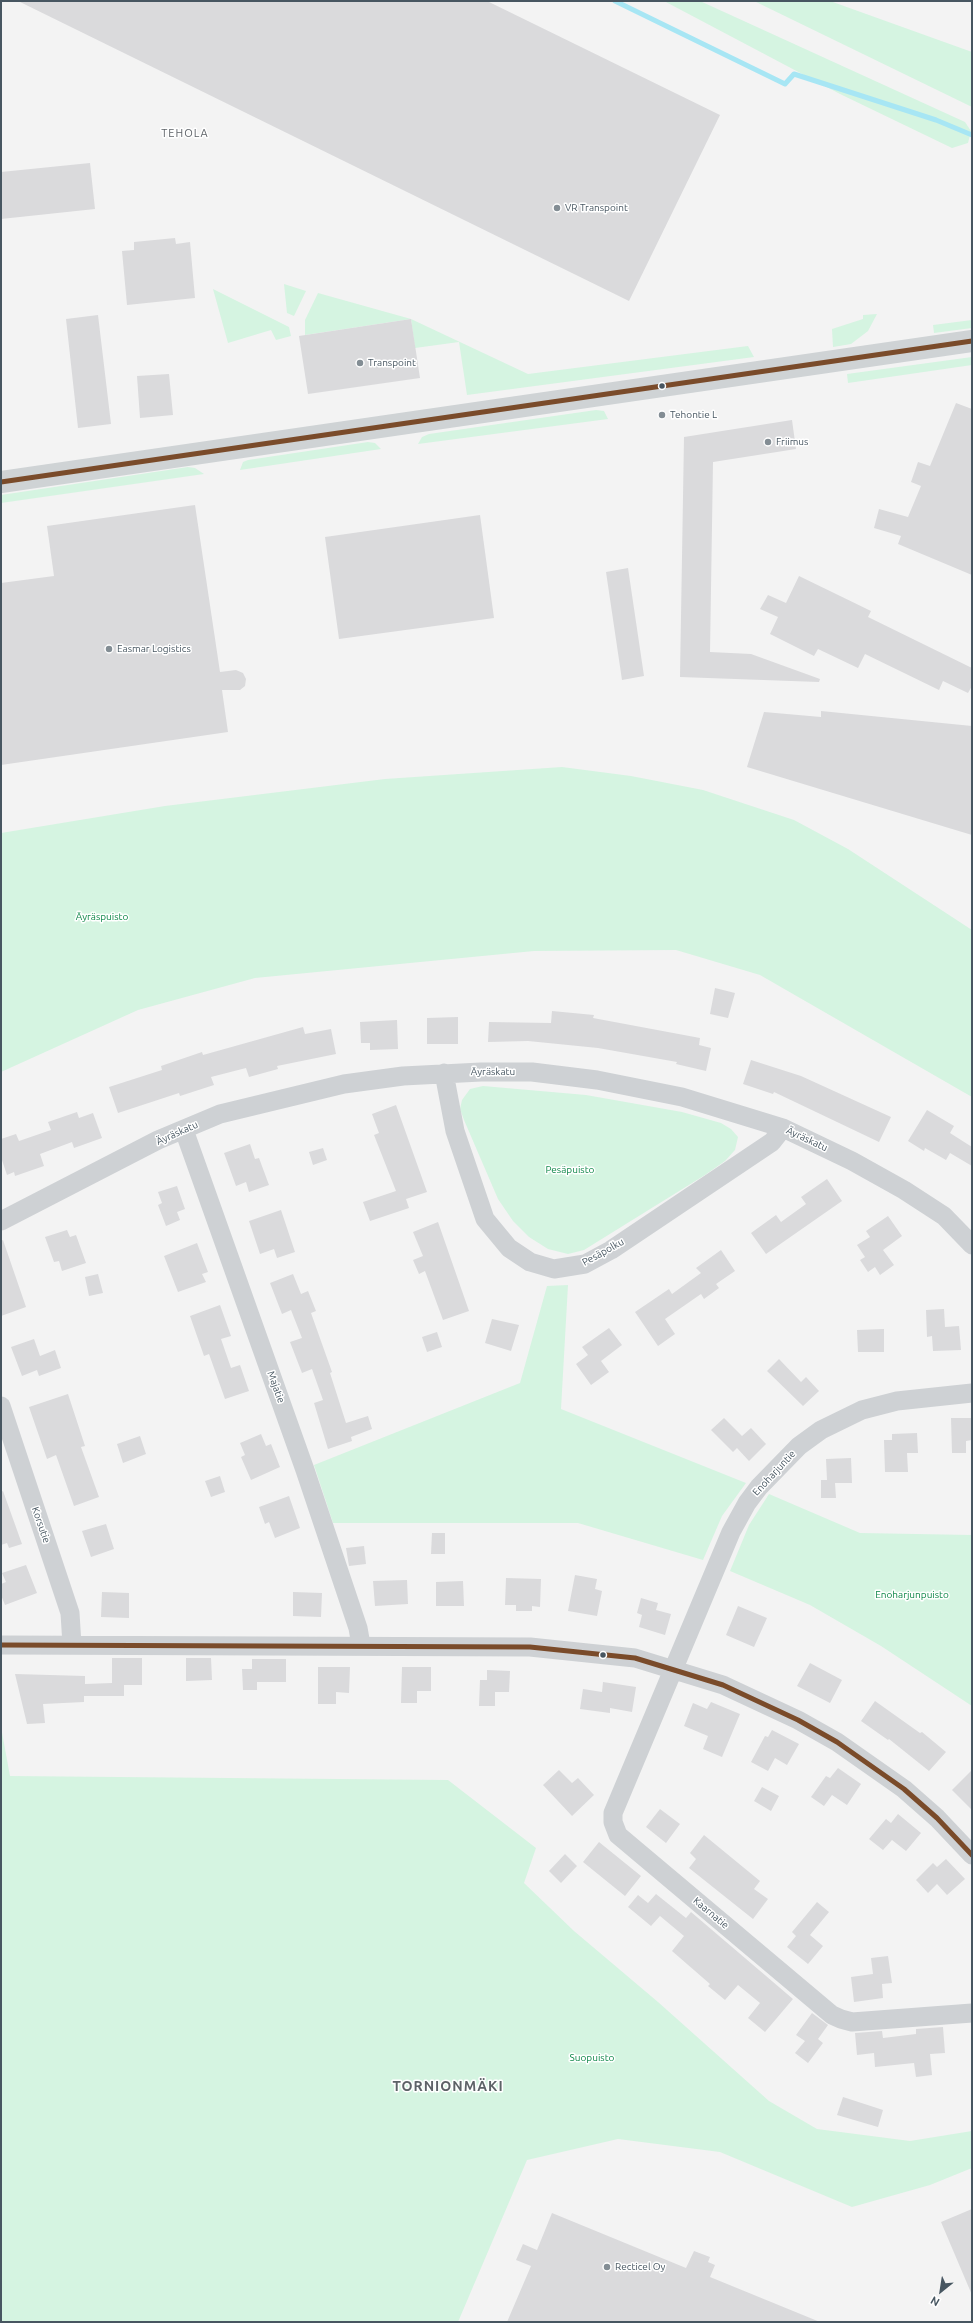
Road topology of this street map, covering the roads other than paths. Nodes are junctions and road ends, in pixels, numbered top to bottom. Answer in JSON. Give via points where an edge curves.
{"nodes":[{"id":1,"x":972,"y":342,"type":"edge"},
{"id":2,"x":1,"y":482,"type":"edge"},
{"id":3,"x":444,"y":1073,"type":"junction"},
{"id":4,"x":783,"y":1128,"type":"junction"},
{"id":5,"x":184,"y":1130,"type":"junction"},
{"id":6,"x":1,"y":1221,"type":"edge"},
{"id":7,"x":972,"y":1245,"type":"edge"},
{"id":8,"x":972,"y":1393,"type":"edge"},
{"id":9,"x":1,"y":1406,"type":"edge"},
{"id":10,"x":1,"y":1645,"type":"edge"},
{"id":11,"x":72,"y":1645,"type":"junction"},
{"id":12,"x":361,"y":1646,"type":"junction"},
{"id":13,"x":674,"y":1669,"type":"junction"},
{"id":14,"x":972,"y":1855,"type":"edge"},
{"id":15,"x":972,"y":2013,"type":"edge"}],
"edges":[{"from":1,"to":2,"type":"street"},
{"from":3,"to":4,"type":"street","name":"Äyräskatu","via":[[532,1072],[597,1080],[682,1097]]},
{"from":3,"to":4,"type":"street","name":"Pesäpolku","via":[[455,1131],[485,1219],[509,1248],[530,1262],[554,1269],[585,1264],[611,1250],[772,1142]]},
{"from":3,"to":5,"type":"street","name":"Äyräskatu","via":[[344,1084],[220,1114]]},
{"from":4,"to":7,"type":"street","name":"Äyräskatu","via":[[852,1161],[904,1190],[944,1216]]},
{"from":5,"to":6,"type":"street","name":"Äyräskatu","via":[[158,1140]]},
{"from":5,"to":12,"type":"street","name":"Majatie","via":[[305,1470],[358,1628]]},
{"from":8,"to":13,"type":"street","name":"Enoharjuntie","via":[[896,1401],[862,1410],[821,1430],[799,1446],[747,1503],[731,1532]]},
{"from":9,"to":11,"type":"street","name":"Korsutie","via":[[70,1613]]},
{"from":10,"to":11,"type":"street"},
{"from":11,"to":12,"type":"street"},
{"from":12,"to":13,"type":"street","via":[[530,1647],[635,1658]]},
{"from":13,"to":14,"type":"street","via":[[750,1697],[837,1742],[904,1789],[937,1818]]},
{"from":13,"to":15,"type":"street","name":"Kaarnatie","via":[[613,1813],[618,1835],[832,2015],[852,2022]]}]}
